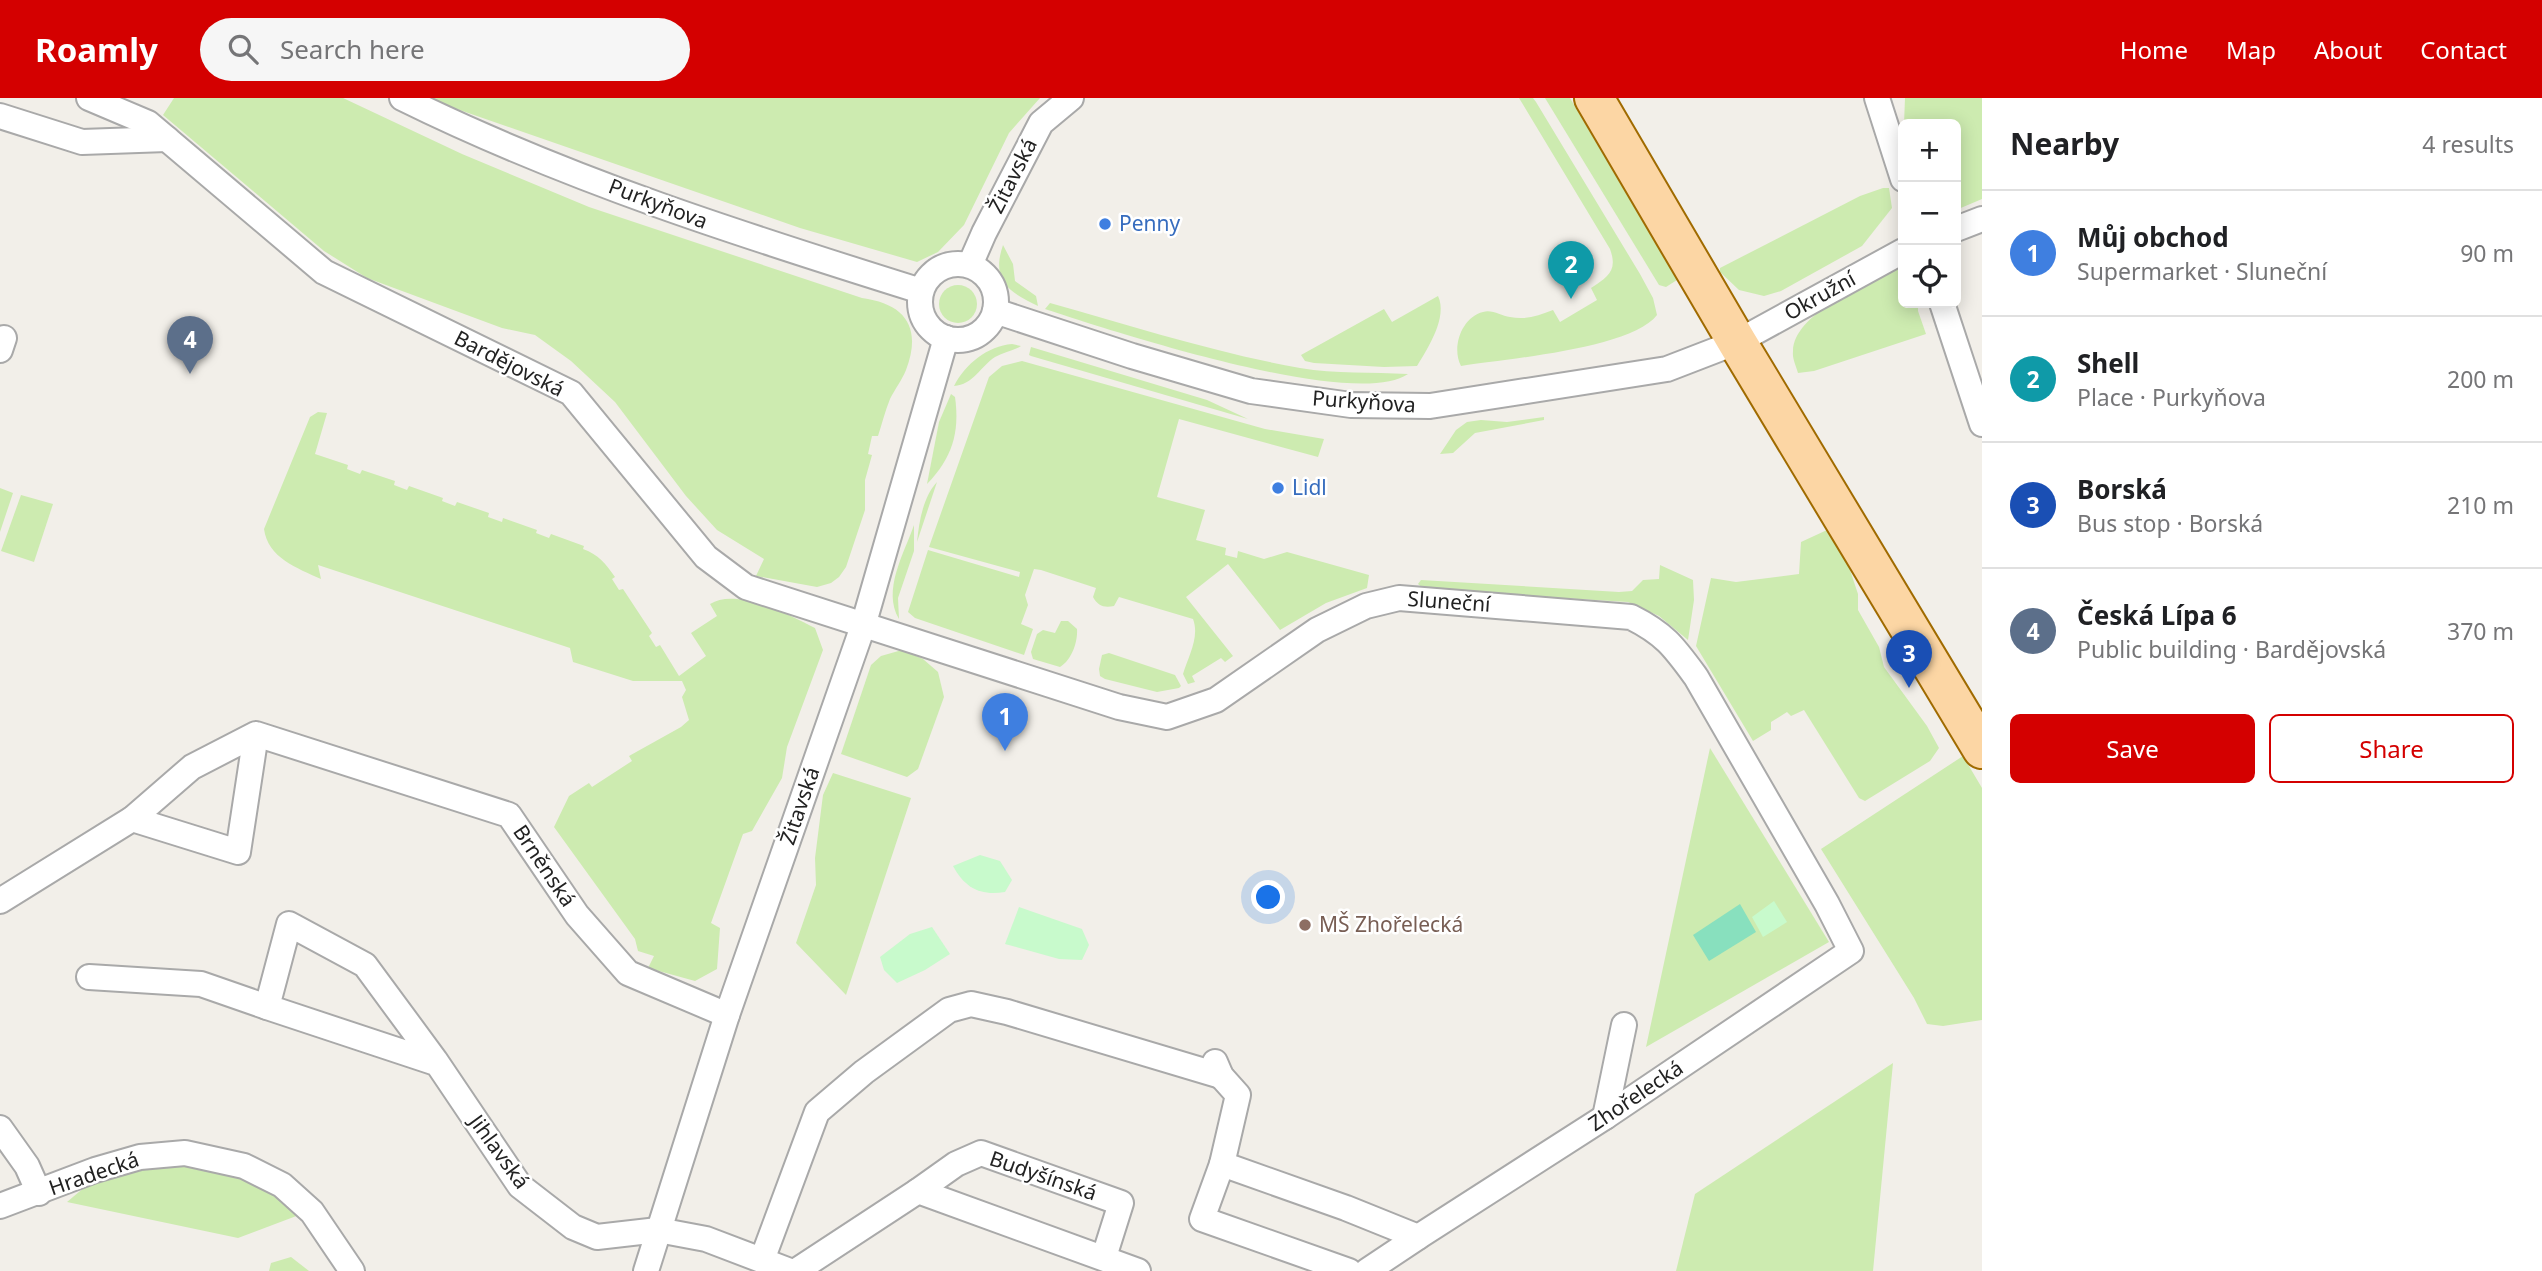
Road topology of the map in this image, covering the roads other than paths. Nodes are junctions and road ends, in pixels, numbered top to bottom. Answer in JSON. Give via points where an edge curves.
{"nodes":[{"id":1,"x":89,"y":98,"type":"edge"},
{"id":2,"x":402,"y":98,"type":"edge"},
{"id":3,"x":1071,"y":98,"type":"edge"},
{"id":4,"x":1594,"y":98,"type":"edge"},
{"id":5,"x":1877,"y":98,"type":"edge"},
{"id":6,"x":0,"y":116,"type":"edge"},
{"id":7,"x":167,"y":139,"type":"junction"},
{"id":8,"x":1898,"y":163,"type":"edge"},
{"id":9,"x":1982,"y":219,"type":"edge"},
{"id":10,"x":1961,"y":227,"type":"edge"},
{"id":11,"x":1898,"y":254,"type":"edge"},
{"id":12,"x":971,"y":265,"type":"junction"},
{"id":13,"x":921,"y":291,"type":"junction"},
{"id":14,"x":1944,"y":308,"type":"edge"},
{"id":15,"x":995,"y":311,"type":"junction"},
{"id":16,"x":946,"y":338,"type":"junction"},
{"id":17,"x":1737,"y":342,"type":"junction"},
{"id":18,"x":1982,"y":424,"type":"edge"},
{"id":19,"x":863,"y":626,"type":"junction"},
{"id":20,"x":256,"y":734,"type":"junction"},
{"id":21,"x":1982,"y":749,"type":"edge"},
{"id":22,"x":132,"y":819,"type":"junction"},
{"id":23,"x":0,"y":901,"type":"edge"},
{"id":24,"x":1851,"y":951,"type":"joint"},
{"id":25,"x":89,"y":977,"type":"dead end"},
{"id":26,"x":267,"y":1007,"type":"junction"},
{"id":27,"x":727,"y":1015,"type":"junction"},
{"id":28,"x":1624,"y":1025,"type":"dead end"},
{"id":29,"x":436,"y":1063,"type":"junction"},
{"id":30,"x":1605,"y":1117,"type":"junction"},
{"id":31,"x":0,"y":1128,"type":"edge"},
{"id":32,"x":1222,"y":1164,"type":"junction"},
{"id":33,"x":918,"y":1191,"type":"junction"},
{"id":34,"x":39,"y":1193,"type":"junction"},
{"id":35,"x":0,"y":1206,"type":"edge"},
{"id":36,"x":658,"y":1230,"type":"junction"},
{"id":37,"x":1418,"y":1237,"type":"junction"},
{"id":38,"x":1104,"y":1257,"type":"junction"},
{"id":39,"x":762,"y":1260,"type":"junction"},
{"id":40,"x":352,"y":1271,"type":"edge"},
{"id":41,"x":646,"y":1271,"type":"edge"},
{"id":42,"x":790,"y":1271,"type":"edge"},
{"id":43,"x":796,"y":1271,"type":"edge"},
{"id":44,"x":1138,"y":1271,"type":"edge"},
{"id":45,"x":1349,"y":1271,"type":"edge"},
{"id":46,"x":1367,"y":1271,"type":"edge"}],
"edges":[{"from":1,"to":7,"type":"street","name":"Bardějovská","via":[[148,123]]},
{"from":2,"to":13,"type":"street","name":"Purkyňova","via":[[686,217]]},
{"from":3,"to":12,"type":"street","name":"Žitavská","via":[[1041,122]]},
{"from":4,"to":17,"type":"main road"},
{"from":5,"to":8,"type":"street"},
{"from":6,"to":7,"type":"street","via":[[82,142]]},
{"from":7,"to":19,"type":"street","name":"Bardějovská","via":[[324,272],[571,393],[706,557],[746,587]]},
{"from":9,"to":10,"type":"street"},
{"from":11,"to":17,"type":"street","name":"Okružní"},
{"from":12,"to":13,"type":"street","via":[[954,263],[939,268]]},
{"from":12,"to":15,"type":"street","via":[[994,287]]},
{"from":13,"to":16,"type":"street","via":[[924,320]]},
{"from":14,"to":18,"type":"street"},
{"from":15,"to":16,"type":"street","via":[[979,333],[960,340]]},
{"from":15,"to":17,"type":"street","name":"Purkyňova","via":[[1251,391],[1351,405],[1430,406],[1590,383],[1667,369]]},
{"from":16,"to":19,"type":"street","name":"Žitavská"},
{"from":17,"to":21,"type":"main road"},
{"from":19,"to":24,"type":"street","name":"Sluneční","via":[[1108,704],[1167,718],[1216,699],[1317,629],[1366,606],[1399,598],[1631,617],[1656,630],[1696,677]]},
{"from":19,"to":27,"type":"street","name":"Žitavská"},
{"from":20,"to":22,"type":"street","via":[[192,767]]},
{"from":20,"to":22,"type":"street","via":[[238,852]]},
{"from":20,"to":27,"type":"street","name":"Brněnská","via":[[509,815],[577,915],[628,973]]},
{"from":22,"to":23,"type":"street"},
{"from":24,"to":30,"type":"street","name":"Zhořelecká"},
{"from":25,"to":26,"type":"street","via":[[201,984]]},
{"from":26,"to":29,"type":"street"},
{"from":26,"to":29,"type":"street","name":"Jihlavská","via":[[289,924],[365,965]]},
{"from":27,"to":36,"type":"street","name":"Žitavská"},
{"from":28,"to":30,"type":"street"},
{"from":29,"to":36,"type":"street","name":"Jihlavská","via":[[520,1186],[573,1227],[597,1237]]},
{"from":30,"to":37,"type":"street","name":"Zhořelecká"},
{"from":31,"to":34,"type":"street","via":[[27,1166]]},
{"from":32,"to":37,"type":"street"},
{"from":32,"to":39,"type":"street","via":[[1238,1095],[1217,1067],[971,1004],[949,1010],[817,1112]]},
{"from":32,"to":45,"type":"street","via":[[1202,1219]]},
{"from":33,"to":38,"type":"street"},
{"from":33,"to":38,"type":"street","name":"Budyšínská","via":[[981,1153],[1121,1203]]},
{"from":33,"to":43,"type":"street","name":"Budyšínská"},
{"from":34,"to":35,"type":"street","name":"Hradecká"},
{"from":34,"to":40,"type":"street","name":"Hradecká","via":[[140,1157],[185,1153],[244,1166],[282,1185],[312,1212]]},
{"from":36,"to":39,"type":"street","via":[[706,1239]]},
{"from":36,"to":41,"type":"street","name":"Žitavská"},
{"from":37,"to":46,"type":"street","name":"Zhořelecká"},
{"from":38,"to":44,"type":"street"},
{"from":39,"to":42,"type":"street"}]}
